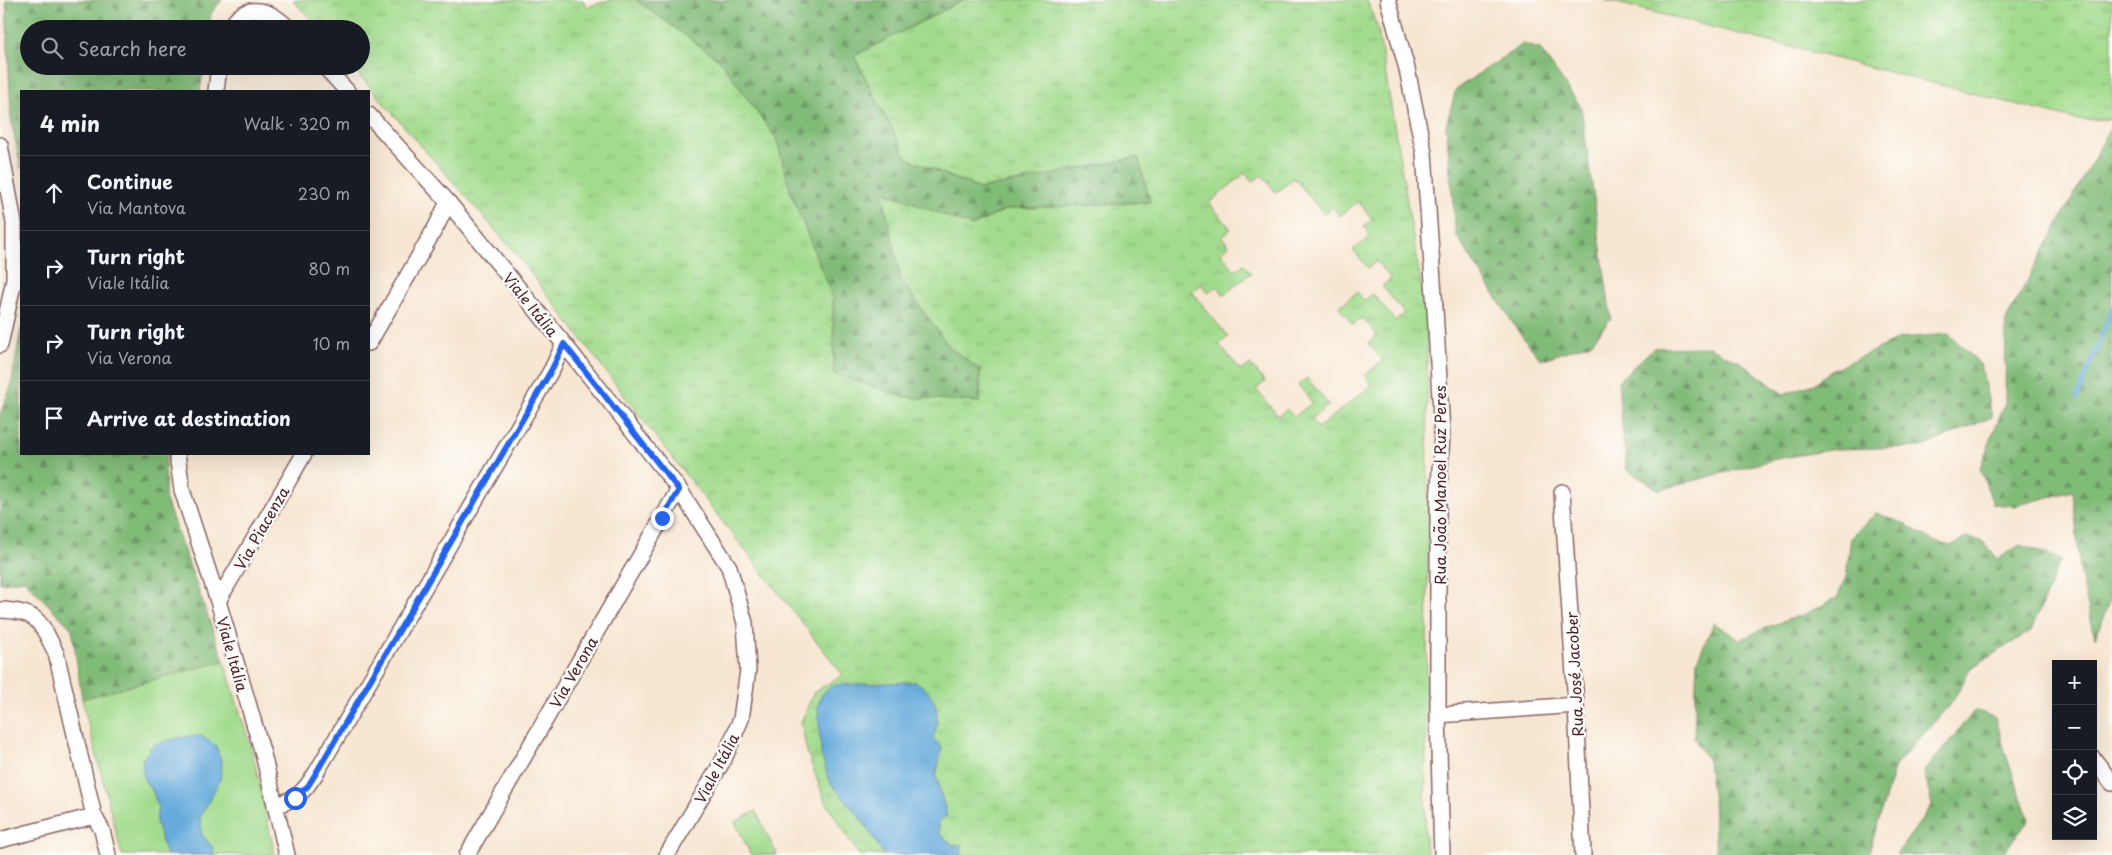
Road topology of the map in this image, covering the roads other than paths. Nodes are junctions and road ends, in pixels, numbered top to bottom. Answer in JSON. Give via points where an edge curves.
{"nodes":[{"id":1,"x":1388,"y":0,"type":"edge"},
{"id":2,"x":235,"y":20,"type":"edge"},
{"id":3,"x":280,"y":20,"type":"edge"},
{"id":4,"x":332,"y":75,"type":"edge"},
{"id":5,"x":346,"y":90,"type":"edge"},
{"id":6,"x":370,"y":116,"type":"edge"},
{"id":7,"x":0,"y":146,"type":"edge"},
{"id":8,"x":448,"y":202,"type":"junction"},
{"id":9,"x":370,"y":341,"type":"edge"},
{"id":10,"x":564,"y":344,"type":"junction"},
{"id":11,"x":0,"y":345,"type":"edge"},
{"id":12,"x":178,"y":455,"type":"edge"},
{"id":13,"x":303,"y":455,"type":"edge"},
{"id":14,"x":679,"y":490,"type":"junction"},
{"id":15,"x":1562,"y":492,"type":"dead end"},
{"id":16,"x":218,"y":602,"type":"junction"},
{"id":17,"x":0,"y":610,"type":"edge"},
{"id":18,"x":1576,"y":705,"type":"junction"},
{"id":19,"x":1438,"y":715,"type":"junction"},
{"id":20,"x":2097,"y":763,"type":"edge"},
{"id":21,"x":2112,"y":783,"type":"edge"},
{"id":22,"x":275,"y":806,"type":"junction"},
{"id":23,"x":94,"y":816,"type":"junction"},
{"id":24,"x":0,"y":840,"type":"edge"},
{"id":25,"x":108,"y":855,"type":"edge"},
{"id":26,"x":287,"y":855,"type":"edge"},
{"id":27,"x":467,"y":855,"type":"edge"},
{"id":28,"x":667,"y":855,"type":"edge"},
{"id":29,"x":1442,"y":855,"type":"edge"},
{"id":30,"x":1583,"y":855,"type":"edge"}],
"edges":[{"from":1,"to":19,"type":"street","name":"Rua João Manoel Ruz Peres","via":[[1407,69],[1424,153],[1434,290],[1442,434],[1438,504]]},
{"from":2,"to":3,"type":"street","via":[[246,12],[257,10]]},
{"from":4,"to":5,"type":"street"},
{"from":6,"to":8,"type":"street","name":"Viale Itália"},
{"from":7,"to":11,"type":"street","via":[[14,223],[14,280]]},
{"from":8,"to":9,"type":"street"},
{"from":8,"to":10,"type":"street","name":"Viale Itália"},
{"from":10,"to":14,"type":"street","name":"Viale Itália"},
{"from":10,"to":22,"type":"street","via":[[308,786],[295,798]]},
{"from":12,"to":16,"type":"street","name":"Viale Itália","via":[[182,490]]},
{"from":13,"to":16,"type":"street","name":"Via Piacenza"},
{"from":14,"to":27,"type":"street","name":"Via Verona"},
{"from":14,"to":28,"type":"street","name":"Viale Itália","via":[[729,567],[745,623],[748,670],[741,719],[724,759]]},
{"from":15,"to":18,"type":"street","name":"Rua José Jacober"},
{"from":16,"to":22,"type":"street","name":"Viale Itália"},
{"from":17,"to":23,"type":"street","via":[[32,614],[56,653]]},
{"from":18,"to":19,"type":"street"},
{"from":18,"to":30,"type":"street","name":"Rua José Jacober"},
{"from":19,"to":29,"type":"street","name":"Rua João Manoel Ruz Peres"},
{"from":20,"to":21,"type":"street"},
{"from":22,"to":26,"type":"street","name":"Viale Itália"},
{"from":23,"to":24,"type":"street"},
{"from":23,"to":25,"type":"street","via":[[102,830]]}]}
